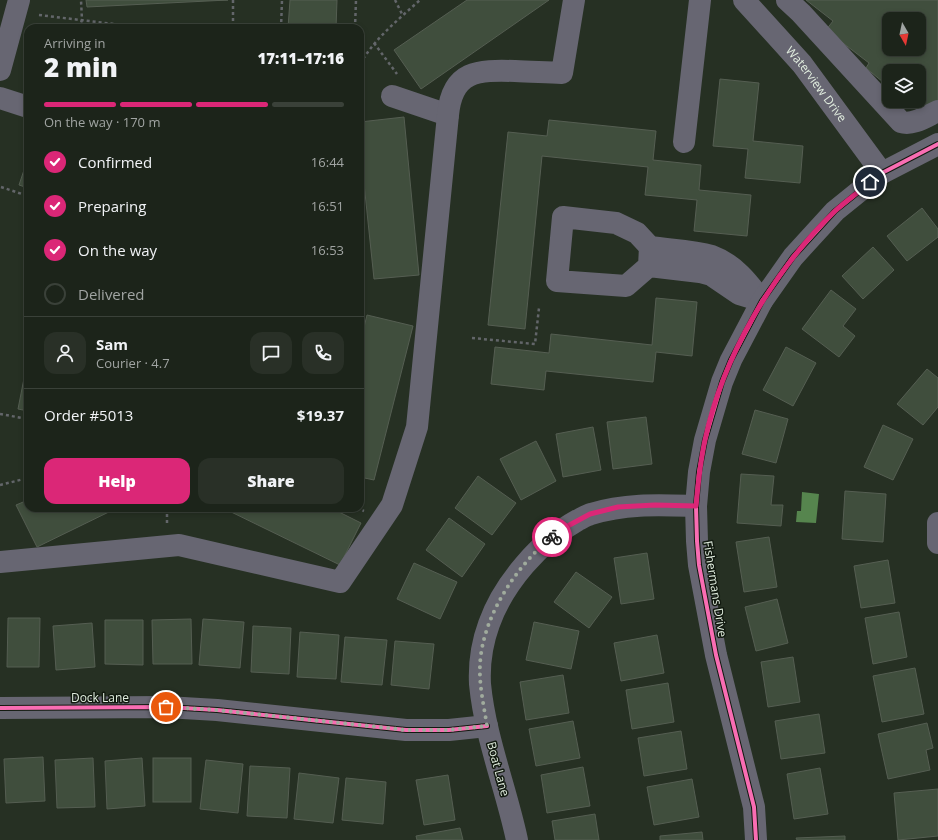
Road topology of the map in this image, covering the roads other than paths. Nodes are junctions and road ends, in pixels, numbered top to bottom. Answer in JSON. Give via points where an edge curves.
{"nodes":[{"id":1,"x":19,"y":0,"type":"edge"},
{"id":2,"x":574,"y":0,"type":"edge"},
{"id":3,"x":700,"y":0,"type":"edge"},
{"id":4,"x":744,"y":0,"type":"edge"},
{"id":5,"x":788,"y":0,"type":"edge"},
{"id":6,"x":0,"y":70,"type":"edge"},
{"id":7,"x":392,"y":96,"type":"dead end"},
{"id":8,"x":0,"y":98,"type":"edge"},
{"id":9,"x":24,"y":106,"type":"edge"},
{"id":10,"x":938,"y":111,"type":"edge"},
{"id":11,"x":448,"y":115,"type":"junction"},
{"id":12,"x":684,"y":142,"type":"dead end"},
{"id":13,"x":938,"y":144,"type":"edge"},
{"id":14,"x":882,"y":173,"type":"junction"},
{"id":15,"x":649,"y":256,"type":"dead end"},
{"id":16,"x":762,"y":301,"type":"junction"},
{"id":17,"x":696,"y":506,"type":"junction"},
{"id":18,"x":938,"y":523,"type":"edge"},
{"id":19,"x":938,"y":543,"type":"edge"},
{"id":20,"x":0,"y":562,"type":"edge"},
{"id":21,"x":0,"y":708,"type":"edge"},
{"id":22,"x":487,"y":726,"type":"junction"},
{"id":23,"x":517,"y":840,"type":"edge"},
{"id":24,"x":756,"y":840,"type":"edge"}],
"edges":[{"from":1,"to":6,"type":"street"},
{"from":2,"to":11,"type":"street","via":[[562,73],[489,70],[470,74],[454,90],[450,98]]},
{"from":3,"to":12,"type":"street"},
{"from":4,"to":14,"type":"street","name":"Waterview Drive","via":[[802,64]]},
{"from":5,"to":10,"type":"street","via":[[901,122],[908,124]]},
{"from":7,"to":11,"type":"street"},
{"from":8,"to":9,"type":"street"},
{"from":11,"to":20,"type":"street","via":[[417,427],[392,505],[340,582],[179,545]]},
{"from":13,"to":14,"type":"street","name":"Fishermans Drive"},
{"from":14,"to":16,"type":"street","name":"Fishermans Drive","via":[[835,211],[793,257]]},
{"from":15,"to":16,"type":"street","via":[[711,275],[739,294]]},
{"from":16,"to":17,"type":"street","name":"Fishermans Drive","via":[[722,382],[705,440]]},
{"from":17,"to":22,"type":"street","name":"Boat Lane","via":[[618,507],[590,514],[564,528],[542,545],[517,574],[497,604],[488,624],[480,665],[480,684]]},
{"from":17,"to":24,"type":"street","name":"Fishermans Drive","via":[[696,540],[704,595],[716,655],[754,807]]},
{"from":18,"to":19,"type":"street"},
{"from":21,"to":22,"type":"street","name":"Dock Lane","via":[[166,707],[406,730],[449,730]]},
{"from":22,"to":23,"type":"street","name":"Boat Lane"}]}
